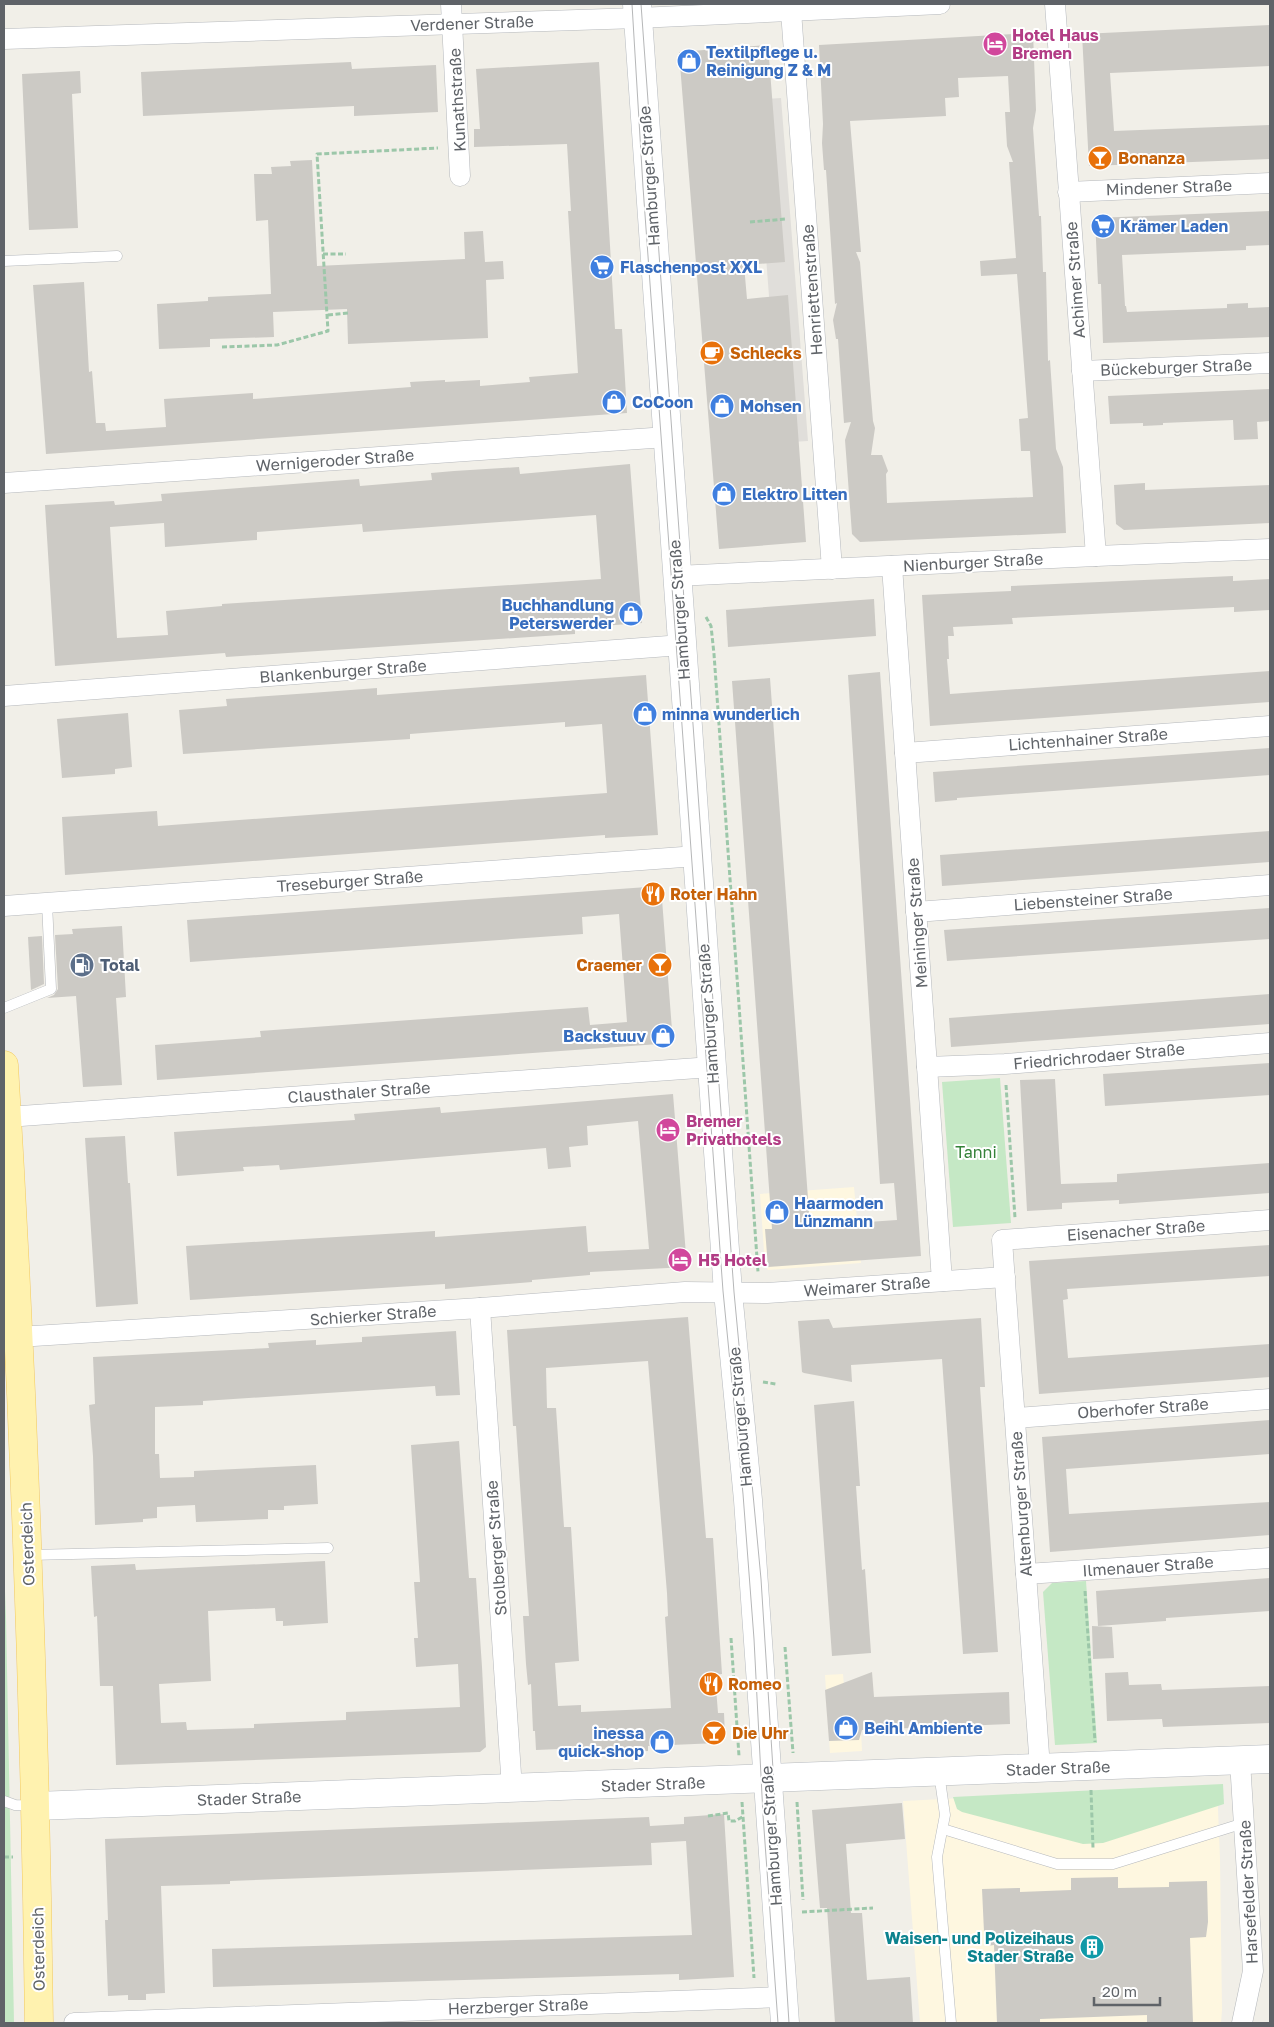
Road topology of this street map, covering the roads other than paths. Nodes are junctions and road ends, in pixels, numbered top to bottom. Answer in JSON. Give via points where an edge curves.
{"nodes":[{"id":1,"x":452,"y":4,"type":"edge"},
{"id":2,"x":940,"y":4,"type":"edge"},
{"id":3,"x":1055,"y":4,"type":"edge"},
{"id":4,"x":856,"y":6,"type":"edge"},
{"id":5,"x":638,"y":11,"type":"edge"},
{"id":6,"x":791,"y":11,"type":"junction"},
{"id":7,"x":453,"y":24,"type":"junction"},
{"id":8,"x":4,"y":39,"type":"edge"},
{"id":9,"x":460,"y":176,"type":"dead end"},
{"id":10,"x":1270,"y":183,"type":"edge"},
{"id":11,"x":1068,"y":192,"type":"junction"},
{"id":12,"x":117,"y":256,"type":"dead end"},
{"id":13,"x":4,"y":261,"type":"edge"},
{"id":14,"x":1270,"y":363,"type":"edge"},
{"id":15,"x":1082,"y":371,"type":"junction"},
{"id":16,"x":667,"y":437,"type":"junction"},
{"id":17,"x":4,"y":483,"type":"edge"},
{"id":18,"x":1270,"y":549,"type":"edge"},
{"id":19,"x":1096,"y":556,"type":"junction"},
{"id":20,"x":892,"y":566,"type":"junction"},
{"id":21,"x":832,"y":569,"type":"junction"},
{"id":22,"x":677,"y":576,"type":"junction"},
{"id":23,"x":682,"y":645,"type":"junction"},
{"id":24,"x":4,"y":696,"type":"edge"},
{"id":25,"x":1270,"y":726,"type":"edge"},
{"id":26,"x":905,"y":753,"type":"junction"},
{"id":27,"x":697,"y":856,"type":"junction"},
{"id":28,"x":1270,"y":885,"type":"edge"},
{"id":29,"x":47,"y":903,"type":"junction"},
{"id":30,"x":4,"y":906,"type":"edge"},
{"id":31,"x":916,"y":912,"type":"junction"},
{"id":32,"x":4,"y":1008,"type":"edge"},
{"id":33,"x":1270,"y":1043,"type":"edge"},
{"id":34,"x":4,"y":1065,"type":"edge"},
{"id":35,"x":712,"y":1067,"type":"junction"},
{"id":36,"x":927,"y":1068,"type":"junction"},
{"id":37,"x":7,"y":1117,"type":"junction"},
{"id":38,"x":1270,"y":1220,"type":"edge"},
{"id":39,"x":1009,"y":1240,"type":"joint"},
{"id":40,"x":1005,"y":1277,"type":"junction"},
{"id":41,"x":942,"y":1281,"type":"junction"},
{"id":42,"x":728,"y":1292,"type":"junction"},
{"id":43,"x":480,"y":1308,"type":"junction"},
{"id":44,"x":18,"y":1337,"type":"junction"},
{"id":45,"x":1270,"y":1399,"type":"edge"},
{"id":46,"x":1015,"y":1418,"type":"junction"},
{"id":47,"x":328,"y":1548,"type":"dead end"},
{"id":48,"x":28,"y":1555,"type":"junction"},
{"id":49,"x":1270,"y":1558,"type":"edge"},
{"id":50,"x":1026,"y":1574,"type":"junction"},
{"id":51,"x":1270,"y":1759,"type":"edge"},
{"id":52,"x":1240,"y":1760,"type":"junction"},
{"id":53,"x":1040,"y":1768,"type":"junction"},
{"id":54,"x":939,"y":1772,"type":"junction"},
{"id":55,"x":754,"y":1780,"type":"junction"},
{"id":56,"x":512,"y":1789,"type":"junction"},
{"id":57,"x":4,"y":1800,"type":"edge"},
{"id":58,"x":36,"y":1806,"type":"junction"},
{"id":59,"x":1244,"y":1823,"type":"junction"},
{"id":60,"x":943,"y":1829,"type":"junction"},
{"id":61,"x":1261,"y":1970,"type":"edge"},
{"id":62,"x":783,"y":1997,"type":"junction"},
{"id":63,"x":39,"y":2023,"type":"edge"},
{"id":64,"x":74,"y":2023,"type":"edge"},
{"id":65,"x":785,"y":2023,"type":"edge"},
{"id":66,"x":951,"y":2023,"type":"edge"},
{"id":67,"x":1242,"y":2023,"type":"edge"}],
"edges":[{"from":1,"to":7,"type":"street","name":"Kunathstraße"},
{"from":2,"to":4,"type":"street","name":"Verdener Straße"},
{"from":3,"to":11,"type":"street","name":"Achimer Straße"},
{"from":4,"to":6,"type":"street","name":"Verdener Straße"},
{"from":5,"to":6,"type":"street","name":"Verdener Straße"},
{"from":5,"to":7,"type":"street","name":"Verdener Straße"},
{"from":5,"to":16,"type":"street","name":"Hamburger Straße"},
{"from":6,"to":21,"type":"street","name":"Henriettenstraße"},
{"from":7,"to":8,"type":"street","name":"Verdener Straße"},
{"from":7,"to":9,"type":"street","name":"Kunathstraße"},
{"from":10,"to":11,"type":"street","name":"Mindener Straße"},
{"from":11,"to":15,"type":"street","name":"Achimer Straße"},
{"from":12,"to":13,"type":"lane"},
{"from":14,"to":15,"type":"street","name":"Bückeburger Straße"},
{"from":15,"to":19,"type":"street","name":"Achimer Straße"},
{"from":16,"to":17,"type":"street","name":"Wernigeroder Straße"},
{"from":16,"to":22,"type":"street","name":"Hamburger Straße"},
{"from":18,"to":19,"type":"street","name":"Nienburger Straße"},
{"from":19,"to":20,"type":"street","name":"Nienburger Straße"},
{"from":20,"to":21,"type":"street","name":"Nienburger Straße"},
{"from":20,"to":26,"type":"street","name":"Meininger Straße"},
{"from":21,"to":22,"type":"street","name":"Nienburger Straße"},
{"from":22,"to":23,"type":"street","name":"Hamburger Straße"},
{"from":23,"to":24,"type":"street","name":"Blankenburger Straße"},
{"from":23,"to":27,"type":"street","name":"Hamburger Straße"},
{"from":25,"to":26,"type":"street","name":"Lichtenhainer Straße"},
{"from":26,"to":31,"type":"street","name":"Meininger Straße"},
{"from":27,"to":29,"type":"street","name":"Treseburger Straße"},
{"from":27,"to":35,"type":"street","name":"Hamburger Straße"},
{"from":28,"to":31,"type":"street","name":"Liebensteiner Straße"},
{"from":29,"to":30,"type":"street","name":"Treseburger Straße"},
{"from":29,"to":32,"type":"lane","via":[[51,989]]},
{"from":31,"to":36,"type":"street","name":"Meininger Straße"},
{"from":33,"to":36,"type":"street","name":"Friedrichrodaer Straße"},
{"from":34,"to":37,"type":"main road","name":"Osterdeich"},
{"from":35,"to":37,"type":"street","name":"Clausthaler Straße"},
{"from":35,"to":42,"type":"street","name":"Hamburger Straße"},
{"from":36,"to":41,"type":"street","name":"Meininger Straße"},
{"from":37,"to":44,"type":"main road","name":"Osterdeich"},
{"from":38,"to":39,"type":"street","name":"Eisenacher Straße"},
{"from":39,"to":40,"type":"street","name":"Altenburger Straße"},
{"from":40,"to":41,"type":"street","name":"Weimarer Straße"},
{"from":40,"to":46,"type":"street","name":"Altenburger Straße"},
{"from":41,"to":42,"type":"street","name":"Weimarer Straße","via":[[767,1293]]},
{"from":42,"to":43,"type":"street","name":"Schierker Straße","via":[[686,1292]]},
{"from":42,"to":55,"type":"street","name":"Hamburger Straße","via":[[748,1500]]},
{"from":43,"to":44,"type":"street","name":"Schierker Straße"},
{"from":43,"to":56,"type":"street","name":"Stolberger Straße"},
{"from":44,"to":48,"type":"main road","name":"Osterdeich"},
{"from":45,"to":46,"type":"street","name":"Oberhofer Straße"},
{"from":46,"to":50,"type":"street","name":"Altenburger Straße"},
{"from":47,"to":48,"type":"lane"},
{"from":48,"to":58,"type":"main road","name":"Osterdeich"},
{"from":49,"to":50,"type":"street","name":"Ilmenauer Straße"},
{"from":50,"to":53,"type":"street","name":"Altenburger Straße"},
{"from":51,"to":52,"type":"street","name":"Stader Straße"},
{"from":52,"to":53,"type":"street","name":"Stader Straße"},
{"from":52,"to":59,"type":"street","name":"Harsefelder Straße"},
{"from":53,"to":54,"type":"street","name":"Stader Straße"},
{"from":54,"to":55,"type":"street","name":"Stader Straße"},
{"from":54,"to":60,"type":"lane","via":[[945,1815]]},
{"from":55,"to":56,"type":"street","name":"Stader Straße"},
{"from":55,"to":62,"type":"street","name":"Hamburger Straße","via":[[777,1914]]},
{"from":56,"to":58,"type":"street","name":"Stader Straße"},
{"from":57,"to":58,"type":"lane","via":[[15,1805]]},
{"from":58,"to":63,"type":"main road","name":"Osterdeich"},
{"from":59,"to":60,"type":"lane","via":[[1113,1864],[1057,1864]]},
{"from":59,"to":61,"type":"street","name":"Harsefelder Straße"},
{"from":60,"to":66,"type":"lane","via":[[937,1858]]},
{"from":61,"to":67,"type":"street","name":"Harsefelder Straße"},
{"from":62,"to":64,"type":"street","name":"Herzberger Straße"},
{"from":62,"to":65,"type":"street","name":"Hamburger Straße"}]}
